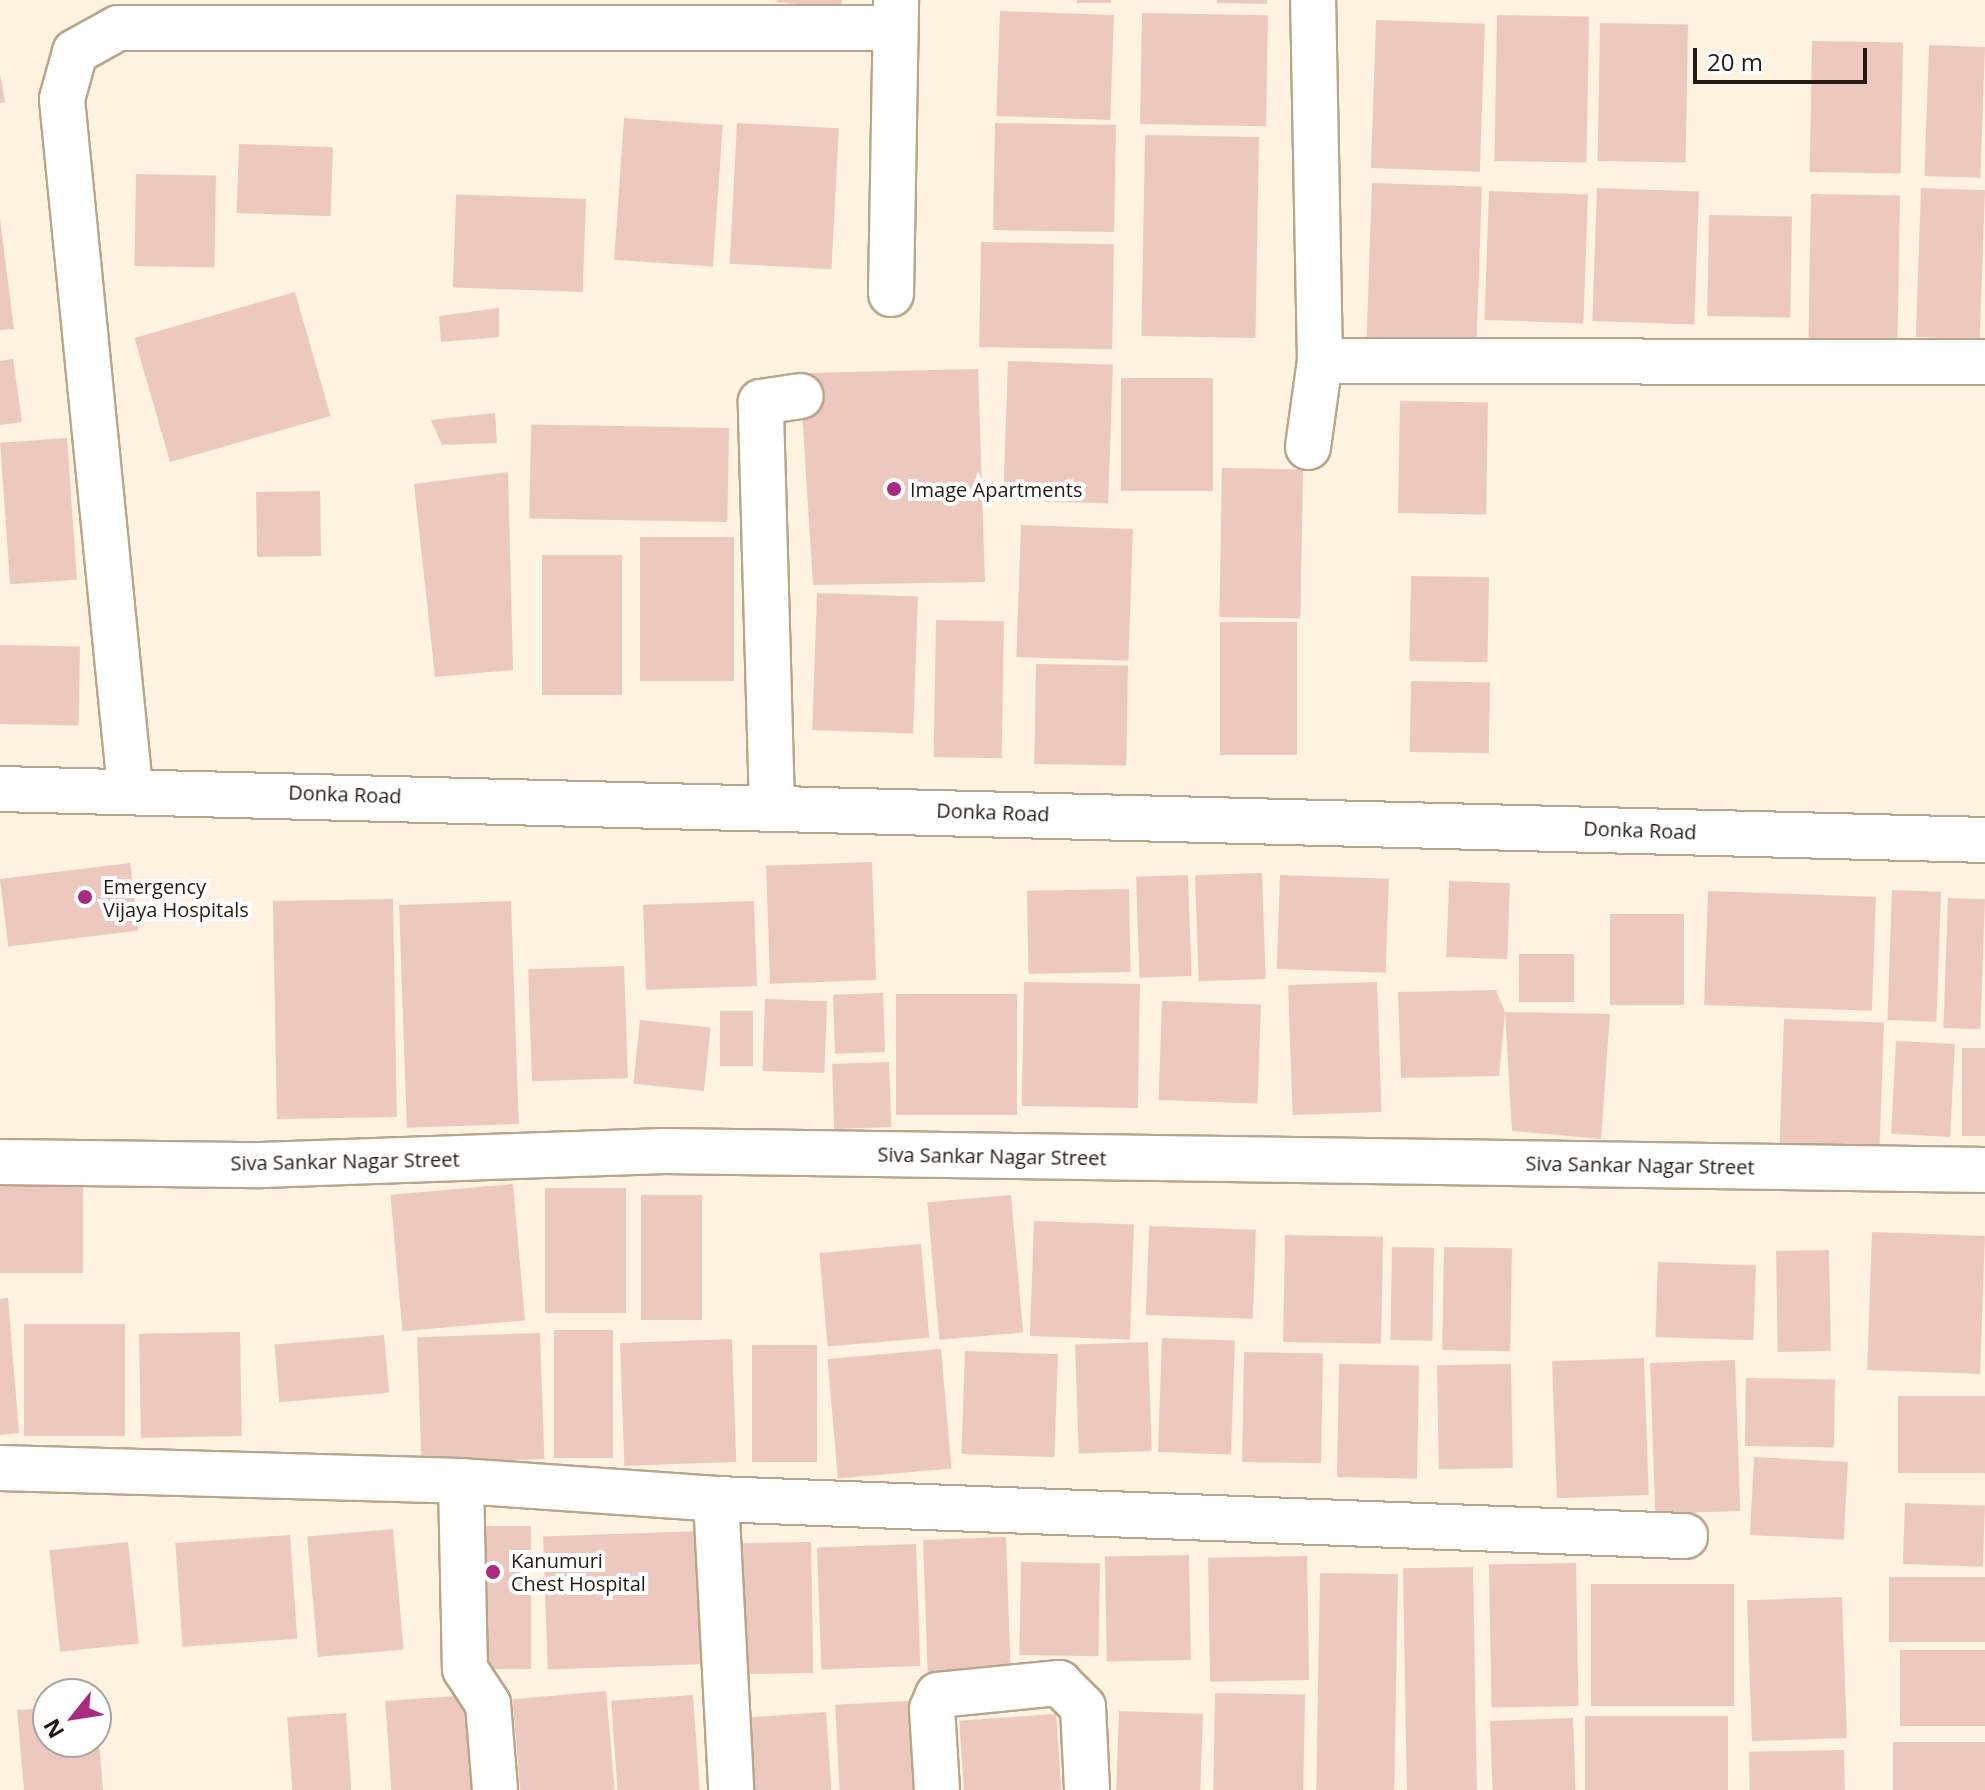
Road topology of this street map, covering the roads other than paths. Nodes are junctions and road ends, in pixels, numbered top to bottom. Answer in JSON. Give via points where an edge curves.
{"nodes":[{"id":1,"x":1313,"y":0,"type":"edge"},
{"id":2,"x":896,"y":14,"type":"edge"},
{"id":3,"x":891,"y":294,"type":"dead end"},
{"id":4,"x":1320,"y":361,"type":"junction"},
{"id":5,"x":1985,"y":362,"type":"edge"},
{"id":6,"x":801,"y":396,"type":"dead end"},
{"id":7,"x":1308,"y":447,"type":"dead end"},
{"id":8,"x":130,"y":788,"type":"junction"},
{"id":9,"x":0,"y":789,"type":"edge"},
{"id":10,"x":772,"y":806,"type":"junction"},
{"id":11,"x":1985,"y":840,"type":"edge"},
{"id":12,"x":0,"y":1162,"type":"edge"},
{"id":13,"x":1985,"y":1170,"type":"edge"},
{"id":14,"x":0,"y":1468,"type":"edge"},
{"id":15,"x":461,"y":1481,"type":"junction"},
{"id":16,"x":716,"y":1499,"type":"junction"},
{"id":17,"x":1685,"y":1536,"type":"dead end"},
{"id":18,"x":495,"y":1790,"type":"edge"},
{"id":19,"x":731,"y":1790,"type":"edge"},
{"id":20,"x":937,"y":1790,"type":"edge"},
{"id":21,"x":1087,"y":1790,"type":"edge"}],
"edges":[{"from":1,"to":4,"type":"street"},
{"from":2,"to":3,"type":"street"},
{"from":2,"to":8,"type":"street","via":[[118,28],[75,52],[62,99]]},
{"from":4,"to":5,"type":"street"},
{"from":4,"to":7,"type":"street"},
{"from":6,"to":10,"type":"street","via":[[761,402]]},
{"from":8,"to":9,"type":"street","name":"Donka Road"},
{"from":8,"to":10,"type":"street","name":"Donka Road"},
{"from":10,"to":11,"type":"street","name":"Donka Road"},
{"from":12,"to":13,"type":"street","name":"Siva Sankar Nagar Street","via":[[261,1165],[665,1151]]},
{"from":14,"to":15,"type":"street"},
{"from":15,"to":16,"type":"street"},
{"from":15,"to":18,"type":"street","via":[[465,1669],[488,1704]]},
{"from":16,"to":17,"type":"street"},
{"from":16,"to":19,"type":"street"},
{"from":20,"to":21,"type":"street","via":[[932,1709],[938,1695],[1059,1683],[1083,1707]]}]}
